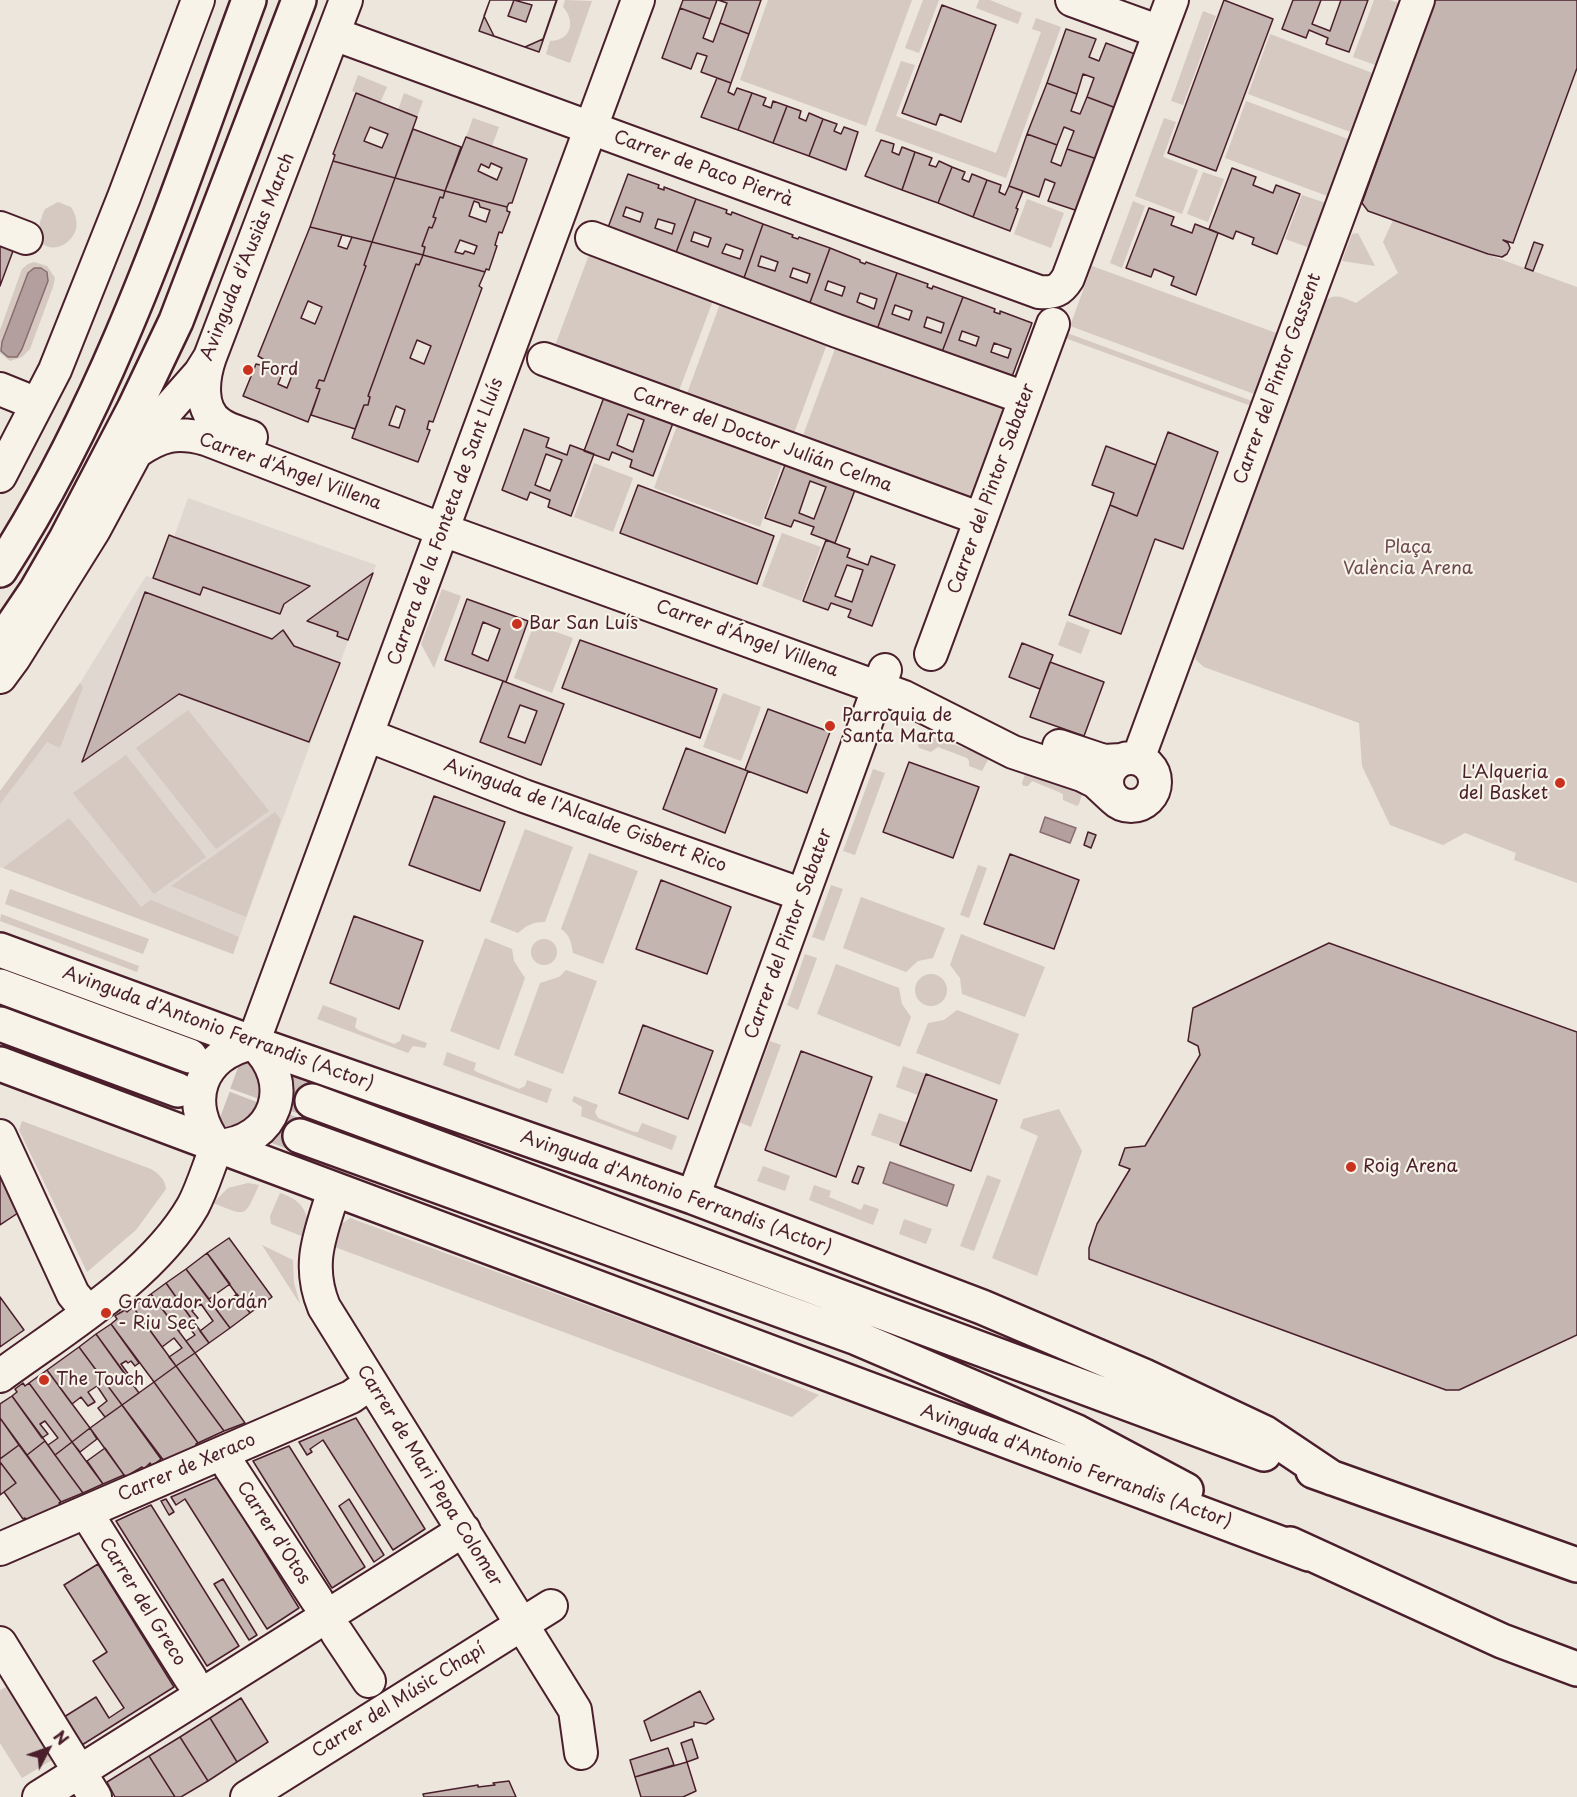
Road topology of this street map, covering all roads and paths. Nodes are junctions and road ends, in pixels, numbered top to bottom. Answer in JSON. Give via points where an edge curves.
{"nodes":[{"id":1,"x":198,"y":0,"type":"edge"},
{"id":2,"x":249,"y":0,"type":"edge"},
{"id":3,"x":299,"y":0,"type":"edge"},
{"id":4,"x":638,"y":0,"type":"edge"},
{"id":5,"x":1072,"y":0,"type":"edge"},
{"id":6,"x":1116,"y":0,"type":"edge"},
{"id":7,"x":1418,"y":0,"type":"edge"},
{"id":8,"x":340,"y":16,"type":"edge"},
{"id":9,"x":1165,"y":17,"type":"edge"},
{"id":10,"x":595,"y":119,"type":"junction"},
{"id":11,"x":592,"y":238,"type":"dead end"},
{"id":12,"x":1053,"y":324,"type":"dead end"},
{"id":13,"x":210,"y":357,"type":"junction"},
{"id":14,"x":544,"y":359,"type":"dead end"},
{"id":15,"x":0,"y":390,"type":"edge"},
{"id":16,"x":1025,"y":398,"type":"junction"},
{"id":17,"x":37,"y":404,"type":"junction"},
{"id":18,"x":135,"y":452,"type":"junction"},
{"id":19,"x":0,"y":477,"type":"edge"},
{"id":20,"x":981,"y":519,"type":"junction"},
{"id":21,"x":446,"y":520,"type":"junction"},
{"id":22,"x":0,"y":570,"type":"edge"},
{"id":23,"x":0,"y":644,"type":"edge"},
{"id":24,"x":931,"y":654,"type":"dead end"},
{"id":25,"x":0,"y":677,"type":"edge"},
{"id":26,"x":882,"y":679,"type":"junction"},
{"id":27,"x":367,"y":735,"type":"junction"},
{"id":28,"x":1129,"y":759,"type":"junction"},
{"id":29,"x":1112,"y":797,"type":"junction"},
{"id":30,"x":803,"y":895,"type":"junction"},
{"id":31,"x":0,"y":950,"type":"edge"},
{"id":32,"x":0,"y":986,"type":"edge"},
{"id":33,"x":0,"y":1024,"type":"edge"},
{"id":34,"x":253,"y":1043,"type":"junction"},
{"id":35,"x":190,"y":1056,"type":"tunnel mouth"},
{"id":36,"x":0,"y":1064,"type":"edge"},
{"id":37,"x":178,"y":1090,"type":"tunnel mouth"},
{"id":38,"x":312,"y":1101,"type":"tunnel mouth"},
{"id":39,"x":0,"y":1136,"type":"edge"},
{"id":40,"x":300,"y":1136,"type":"tunnel mouth"},
{"id":41,"x":217,"y":1146,"type":"junction"},
{"id":42,"x":334,"y":1190,"type":"junction"},
{"id":43,"x":693,"y":1197,"type":"junction"},
{"id":44,"x":88,"y":1312,"type":"junction"},
{"id":45,"x":0,"y":1376,"type":"edge"},
{"id":46,"x":371,"y":1383,"type":"junction"},
{"id":47,"x":230,"y":1467,"type":"dead end"},
{"id":48,"x":1332,"y":1478,"type":"junction"},
{"id":49,"x":94,"y":1525,"type":"dead end"},
{"id":50,"x":464,"y":1530,"type":"junction"},
{"id":51,"x":0,"y":1549,"type":"edge"},
{"id":52,"x":1309,"y":1554,"type":"junction"},
{"id":53,"x":1576,"y":1563,"type":"edge"},
{"id":54,"x":317,"y":1600,"type":"dead end"},
{"id":55,"x":551,"y":1606,"type":"dead end"},
{"id":56,"x":521,"y":1624,"type":"junction"},
{"id":57,"x":337,"y":1634,"type":"dead end"},
{"id":58,"x":0,"y":1643,"type":"edge"},
{"id":59,"x":1577,"y":1669,"type":"edge"},
{"id":60,"x":191,"y":1679,"type":"dead end"},
{"id":61,"x":369,"y":1681,"type":"dead end"},
{"id":62,"x":580,"y":1753,"type":"dead end"},
{"id":63,"x":87,"y":1784,"type":"edge"},
{"id":64,"x":39,"y":1797,"type":"edge"},
{"id":65,"x":247,"y":1797,"type":"edge"}],
"edges":[{"from":1,"to":17,"type":"street","via":[[124,197],[55,370]]},
{"from":2,"to":22,"type":"main road","via":[[112,360],[29,524]]},
{"from":3,"to":23,"type":"main road","via":[[176,321],[66,539]]},
{"from":4,"to":10,"type":"street","name":"Carrera de la Fonteta de Sant Lluís"},
{"from":5,"to":9,"type":"street"},
{"from":6,"to":9,"type":"street"},
{"from":7,"to":28,"type":"street","name":"Carrer del Pintor Gassent"},
{"from":8,"to":10,"type":"street","name":"Carrer de Paco Pierrà"},
{"from":8,"to":13,"type":"street","name":"Avinguda d'Ausiàs March"},
{"from":9,"to":10,"type":"street","name":"Carrer de Paco Pierrà","via":[[1071,269],[1062,288],[1051,293]]},
{"from":10,"to":21,"type":"street","name":"Carrera de la Fonteta de Sant Lluís"},
{"from":11,"to":16,"type":"street"},
{"from":12,"to":16,"type":"street","name":"Carrer del Pintor Sabater"},
{"from":13,"to":18,"type":"street","name":"Avinguda d'Ausiàs March"},
{"from":13,"to":21,"type":"street","name":"Carrer d'Ángel Villena","via":[[205,396],[214,419],[222,426]]},
{"from":14,"to":20,"type":"street","name":"Carrer del Doctor Julián Celma"},
{"from":15,"to":17,"type":"street"},
{"from":16,"to":20,"type":"street","name":"Carrer del Pintor Sabater"},
{"from":17,"to":19,"type":"street"},
{"from":18,"to":21,"type":"street","name":"Carrer d'Ángel Villena","via":[[169,435],[194,436]]},
{"from":18,"to":25,"type":"street","name":"Avinguda d'Ausiàs March","via":[[94,530]]},
{"from":20,"to":24,"type":"street","name":"Carrer del Pintor Sabater"},
{"from":21,"to":26,"type":"street","name":"Carrer d'Ángel Villena"},
{"from":21,"to":27,"type":"street","name":"Carrera de la Fonteta de Sant Lluís"},
{"from":26,"to":28,"type":"street","name":"Carrer d'Ángel Villena","via":[[928,687],[1023,734],[1104,761]]},
{"from":26,"to":29,"type":"street","name":"Carrer d'Ángel Villena","via":[[986,740],[1082,775]]},
{"from":26,"to":30,"type":"street","name":"Carrer del Pintor Sabater"},
{"from":27,"to":30,"type":"street","name":"Avinguda de l'Alcalde Gisbert Rico","via":[[524,796]]},
{"from":27,"to":34,"type":"street","name":"Carrera de la Fonteta de Sant Lluís"},
{"from":28,"to":29,"type":"street","via":[[1112,766],[1107,776]]},
{"from":28,"to":29,"type":"street","via":[[1147,763],[1154,774],[1155,788],[1149,800],[1137,806],[1123,805]]},
{"from":30,"to":43,"type":"street","name":"Carrer del Pintor Sabater"},
{"from":31,"to":34,"type":"main road","name":"Avinguda d'Antonio Ferrandis (Actor)"},
{"from":32,"to":35,"type":"main road","name":"Avinguda d'Antonio Ferrandis (Actor)"},
{"from":33,"to":37,"type":"main road"},
{"from":34,"to":41,"type":"street","via":[[225,1053],[209,1069],[200,1090],[201,1120]]},
{"from":34,"to":41,"type":"street","via":[[271,1063],[276,1102],[255,1135]]},
{"from":34,"to":43,"type":"main road","name":"Avinguda d'Antonio Ferrandis (Actor)"},
{"from":36,"to":41,"type":"main road","name":"Avinguda d'Antonio Ferrandis (Actor)"},
{"from":38,"to":48,"type":"main road","name":"Avinguda d'Antonio Ferrandis (Actor)"},
{"from":39,"to":44,"type":"street","via":[[73,1294]]},
{"from":40,"to":52,"type":"main road","name":"Avinguda d'Antonio Ferrandis (Actor)","via":[[857,1338],[1077,1432]]},
{"from":41,"to":42,"type":"main road","name":"Avinguda d'Antonio Ferrandis (Actor)"},
{"from":41,"to":44,"type":"street","via":[[193,1205],[177,1229],[159,1252]]},
{"from":42,"to":46,"type":"street","name":"Carrer de Mari Pepa Colomer","via":[[315,1250],[317,1289]]},
{"from":42,"to":52,"type":"main road","name":"Avinguda d'Antonio Ferrandis (Actor)"},
{"from":43,"to":48,"type":"main road","name":"Avinguda d'Antonio Ferrandis (Actor)","via":[[974,1304],[1144,1376],[1265,1433]]},
{"from":44,"to":45,"type":"street"},
{"from":46,"to":50,"type":"street","name":"Carrer de Mari Pepa Colomer"},
{"from":46,"to":51,"type":"street","name":"Carrer de Xeraco","via":[[351,1397]]},
{"from":47,"to":54,"type":"street","name":"Carrer d'Otos"},
{"from":48,"to":53,"type":"main road","name":"Avinguda d'Antonio Ferrandis (Actor)"},
{"from":49,"to":60,"type":"street","name":"Carrer del Greco"},
{"from":50,"to":56,"type":"street","name":"Carrer de Mari Pepa Colomer"},
{"from":50,"to":63,"type":"street"},
{"from":52,"to":59,"type":"main road","name":"Avinguda d'Antonio Ferrandis (Actor)","via":[[1502,1641]]},
{"from":55,"to":56,"type":"street","name":"Carrer del Músic Chapí"},
{"from":56,"to":62,"type":"street","name":"Carrer de Mari Pepa Colomer","via":[[575,1710]]},
{"from":56,"to":65,"type":"street","name":"Carrer del Músic Chapí"},
{"from":57,"to":61,"type":"street"},
{"from":58,"to":63,"type":"street"},
{"from":63,"to":64,"type":"street"}]}
